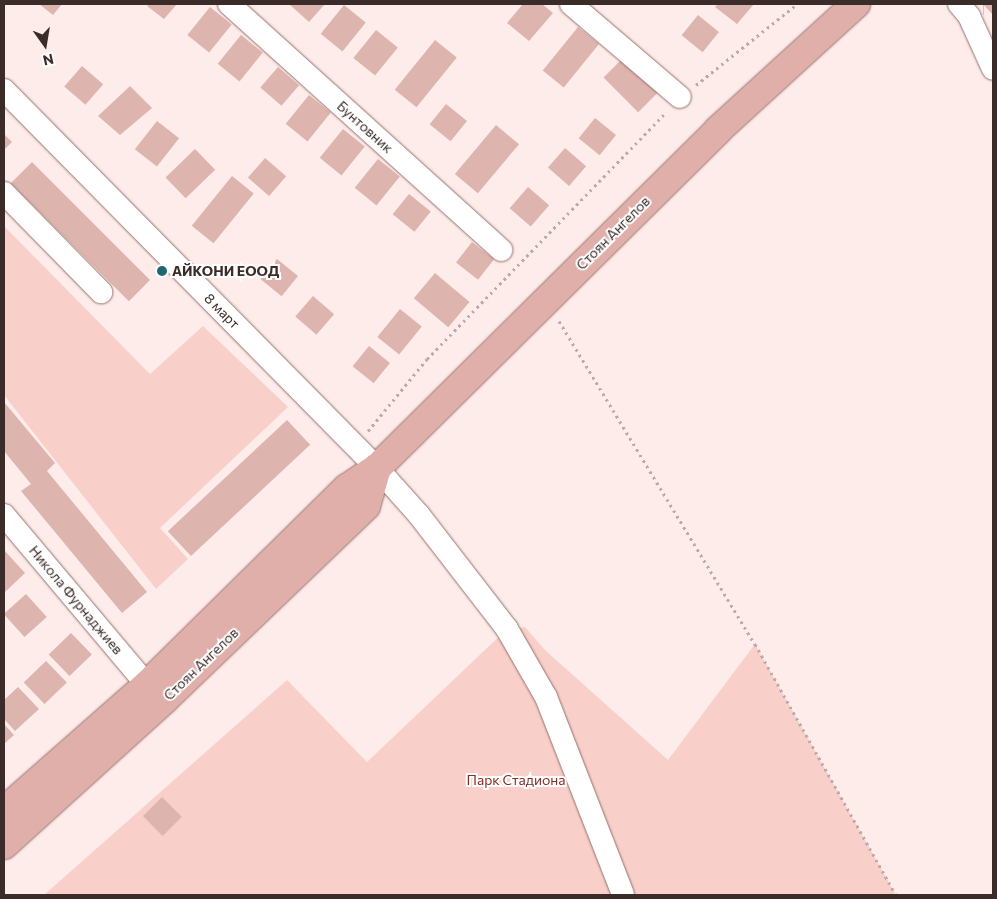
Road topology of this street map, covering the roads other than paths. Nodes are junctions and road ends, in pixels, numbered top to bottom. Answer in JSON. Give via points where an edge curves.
{"nodes":[{"id":1,"x":229,"y":4,"type":"edge"},
{"id":2,"x":571,"y":4,"type":"edge"},
{"id":3,"x":856,"y":4,"type":"edge"},
{"id":4,"x":970,"y":8,"type":"edge"},
{"id":5,"x":993,"y":70,"type":"edge"},
{"id":6,"x":4,"y":90,"type":"edge"},
{"id":7,"x":680,"y":97,"type":"road end"},
{"id":8,"x":4,"y":193,"type":"edge"},
{"id":9,"x":501,"y":250,"type":"dead end"},
{"id":10,"x":101,"y":292,"type":"dead end"},
{"id":11,"x":377,"y":468,"type":"junction"},
{"id":12,"x":4,"y":515,"type":"edge"},
{"id":13,"x":148,"y":685,"type":"junction"},
{"id":14,"x":4,"y":811,"type":"edge"},
{"id":15,"x":4,"y":845,"type":"edge"},
{"id":16,"x":623,"y":895,"type":"edge"}],
"edges":[{"from":1,"to":9,"type":"street","name":"Бунтовник"},
{"from":2,"to":7,"type":"street"},
{"from":3,"to":11,"type":"main road","name":"Стоян Ангелов","via":[[718,130]]},
{"from":4,"to":5,"type":"street"},
{"from":6,"to":11,"type":"street","name":"8 март"},
{"from":8,"to":10,"type":"street"},
{"from":11,"to":13,"type":"main road","name":"Стоян Ангелов","via":[[347,488]]},
{"from":11,"to":15,"type":"main road","name":"Стоян Ангелов","via":[[366,506],[164,700]]},
{"from":11,"to":16,"type":"street","name":"8 март","via":[[419,514],[507,629],[546,696]]},
{"from":12,"to":13,"type":"street","name":"Никола Фурнаджиев"},
{"from":13,"to":14,"type":"main road","name":"Стоян Ангелов"}]}
